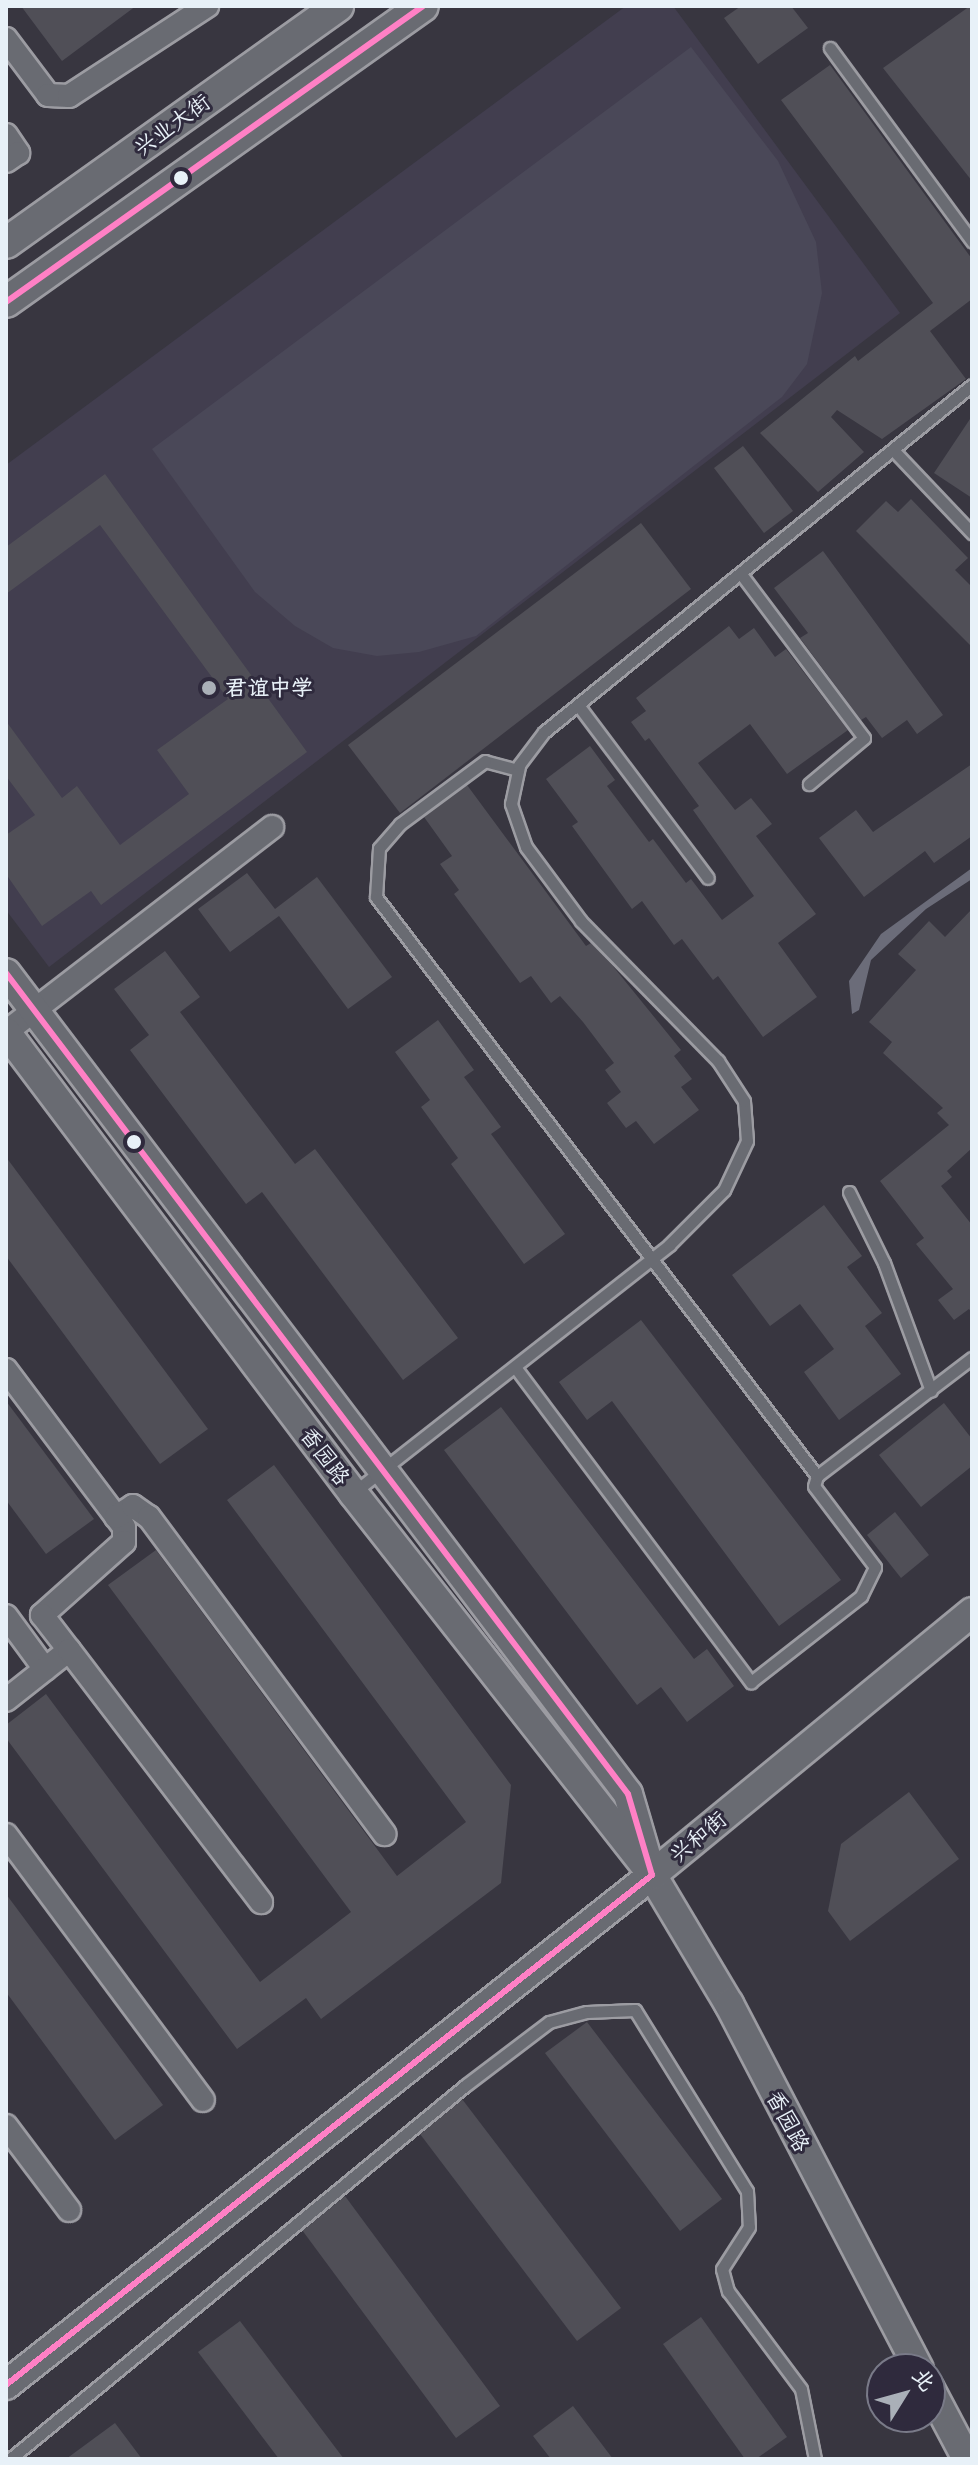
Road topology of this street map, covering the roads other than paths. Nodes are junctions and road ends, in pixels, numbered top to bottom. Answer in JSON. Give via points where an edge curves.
{"nodes":[{"id":1,"x":207,"y":6,"type":"edge"},
{"id":2,"x":338,"y":6,"type":"edge"},
{"id":3,"x":423,"y":6,"type":"edge"},
{"id":4,"x":6,"y":39,"type":"edge"},
{"id":5,"x":830,"y":48,"type":"dead end"},
{"id":6,"x":6,"y":135,"type":"edge"},
{"id":7,"x":6,"y":161,"type":"edge"},
{"id":8,"x":972,"y":241,"type":"edge"},
{"id":9,"x":6,"y":243,"type":"edge"},
{"id":10,"x":6,"y":302,"type":"edge"},
{"id":11,"x":972,"y":385,"type":"edge"},
{"id":12,"x":895,"y":452,"type":"junction"},
{"id":13,"x":972,"y":533,"type":"edge"},
{"id":14,"x":741,"y":574,"type":"junction"},
{"id":15,"x":578,"y":705,"type":"junction"},
{"id":16,"x":518,"y":770,"type":"junction"},
{"id":17,"x":809,"y":784,"type":"dead end"},
{"id":18,"x":272,"y":827,"type":"dead end"},
{"id":19,"x":708,"y":878,"type":"dead end"},
{"id":20,"x":6,"y":973,"type":"edge"},
{"id":21,"x":34,"y":1011,"type":"junction"},
{"id":22,"x":9,"y":1043,"type":"edge"},
{"id":23,"x":849,"y":1192,"type":"dead end"},
{"id":24,"x":654,"y":1257,"type":"junction"},
{"id":25,"x":972,"y":1358,"type":"edge"},
{"id":26,"x":515,"y":1367,"type":"junction"},
{"id":27,"x":6,"y":1370,"type":"edge"},
{"id":28,"x":931,"y":1391,"type":"junction"},
{"id":29,"x":817,"y":1476,"type":"junction"},
{"id":30,"x":353,"y":1493,"type":"junction"},
{"id":31,"x":116,"y":1517,"type":"junction"},
{"id":32,"x":972,"y":1612,"type":"edge"},
{"id":33,"x":6,"y":1616,"type":"edge"},
{"id":34,"x":69,"y":1650,"type":"junction"},
{"id":35,"x":45,"y":1669,"type":"junction"},
{"id":36,"x":6,"y":1700,"type":"edge"},
{"id":37,"x":384,"y":1834,"type":"dead end"},
{"id":38,"x":6,"y":1835,"type":"edge"},
{"id":39,"x":652,"y":1875,"type":"junction"},
{"id":40,"x":261,"y":1902,"type":"dead end"},
{"id":41,"x":203,"y":2100,"type":"dead end"},
{"id":42,"x":6,"y":2126,"type":"edge"},
{"id":43,"x":69,"y":2210,"type":"dead end"},
{"id":44,"x":911,"y":2353,"type":"edge"},
{"id":45,"x":7,"y":2383,"type":"edge"},
{"id":46,"x":946,"y":2419,"type":"edge"},
{"id":47,"x":10,"y":2459,"type":"edge"},
{"id":48,"x":815,"y":2459,"type":"edge"},
{"id":49,"x":967,"y":2459,"type":"edge"}],
"edges":[{"from":1,"to":4,"type":"street","via":[[69,96],[48,95]]},
{"from":2,"to":9,"type":"main road","name":"兴业大街"},
{"from":3,"to":10,"type":"main road"},
{"from":5,"to":8,"type":"lane"},
{"from":6,"to":7,"type":"street","via":[[18,153]]},
{"from":11,"to":12,"type":"lane"},
{"from":12,"to":13,"type":"lane"},
{"from":12,"to":14,"type":"lane"},
{"from":14,"to":15,"type":"lane"},
{"from":14,"to":17,"type":"lane","via":[[864,738]]},
{"from":15,"to":16,"type":"lane","via":[[544,732]]},
{"from":15,"to":19,"type":"lane"},
{"from":16,"to":24,"type":"lane","via":[[511,804],[526,847],[581,921],[718,1061],[744,1101],[747,1141],[724,1190]]},
{"from":16,"to":24,"type":"lane","via":[[485,761],[400,824],[379,848],[376,897]]},
{"from":18,"to":21,"type":"street"},
{"from":20,"to":21,"type":"street","name":"香园路"},
{"from":21,"to":22,"type":"street"},
{"from":21,"to":39,"type":"street","name":"香园路","via":[[628,1794]]},
{"from":22,"to":30,"type":"street","name":"香园路"},
{"from":23,"to":28,"type":"lane","via":[[884,1263]]},
{"from":24,"to":26,"type":"lane"},
{"from":24,"to":29,"type":"lane"},
{"from":25,"to":28,"type":"lane"},
{"from":26,"to":29,"type":"lane","via":[[751,1682],[861,1596],[875,1567],[814,1486]]},
{"from":26,"to":30,"type":"lane"},
{"from":27,"to":31,"type":"street"},
{"from":28,"to":29,"type":"lane"},
{"from":30,"to":39,"type":"street","name":"香园路"},
{"from":31,"to":34,"type":"street","via":[[124,1542],[42,1615]]},
{"from":31,"to":37,"type":"street","via":[[133,1506],[149,1517]]},
{"from":32,"to":39,"type":"street","name":"兴和街"},
{"from":33,"to":35,"type":"street"},
{"from":34,"to":35,"type":"street"},
{"from":34,"to":40,"type":"street"},
{"from":35,"to":36,"type":"street"},
{"from":38,"to":41,"type":"street"},
{"from":39,"to":44,"type":"street","name":"香园路","via":[[729,2004]]},
{"from":39,"to":45,"type":"street","name":"兴和街"},
{"from":42,"to":43,"type":"street"},
{"from":46,"to":49,"type":"street"},
{"from":47,"to":48,"type":"lane","via":[[549,2022],[587,2012],[635,2010],[747,2191],[749,2227],[722,2269],[728,2291],[801,2389]]}]}
